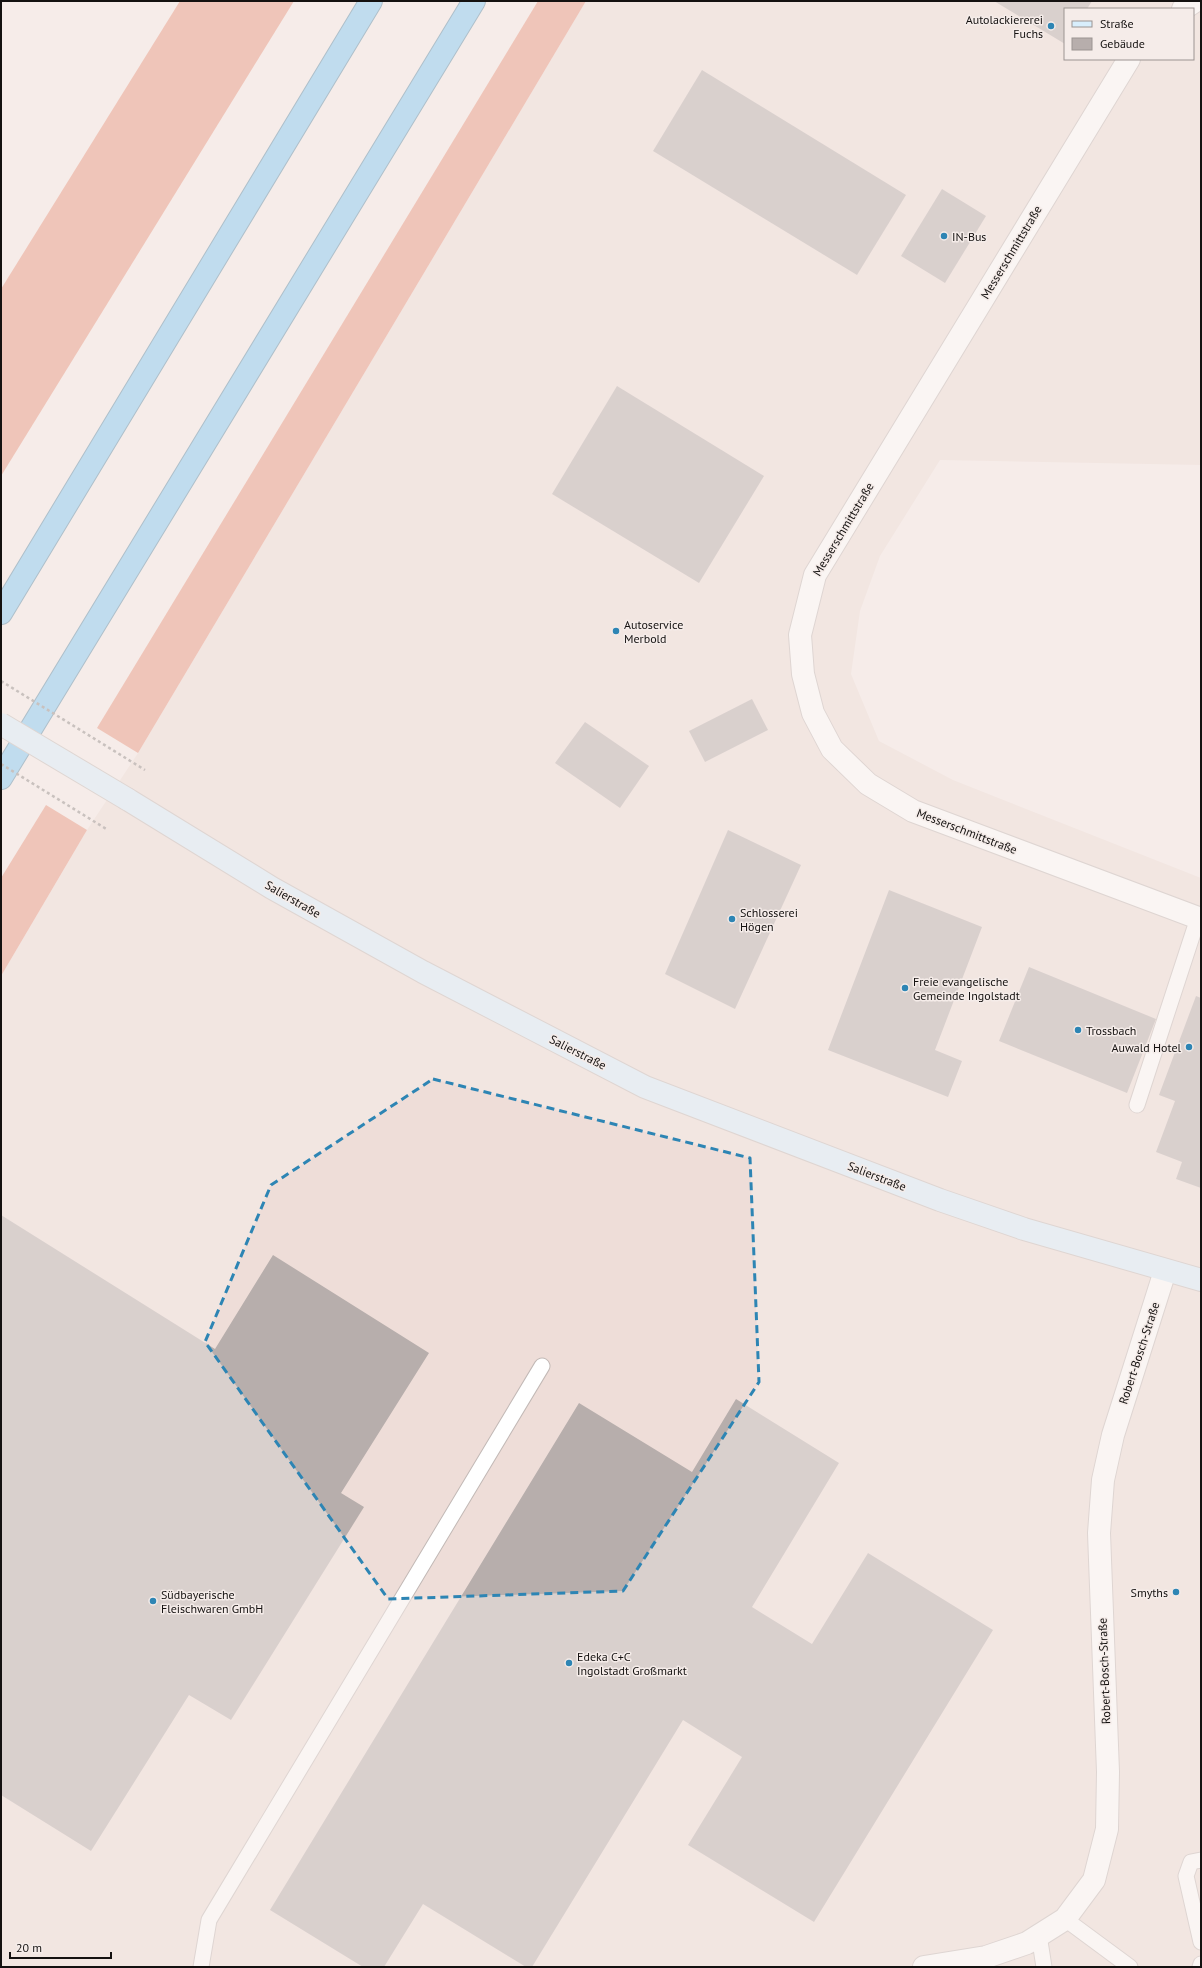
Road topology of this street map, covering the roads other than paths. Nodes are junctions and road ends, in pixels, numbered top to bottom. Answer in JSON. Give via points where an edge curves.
{"nodes":[{"id":1,"x":371,"y":1,"type":"edge"},
{"id":2,"x":474,"y":1,"type":"edge"},
{"id":3,"x":1195,"y":1,"type":"edge"},
{"id":4,"x":1185,"y":8,"type":"edge"},
{"id":5,"x":1128,"y":60,"type":"edge"},
{"id":6,"x":1,"y":613,"type":"edge"},
{"id":7,"x":1,"y":724,"type":"edge"},
{"id":8,"x":1,"y":778,"type":"edge"},
{"id":9,"x":1199,"y":918,"type":"edge"},
{"id":10,"x":1137,"y":1105,"type":"dead end"},
{"id":11,"x":1166,"y":1271,"type":"junction"},
{"id":12,"x":1201,"y":1280,"type":"edge"},
{"id":13,"x":542,"y":1366,"type":"dead end"},
{"id":14,"x":1201,"y":1860,"type":"edge"},
{"id":15,"x":1065,"y":1919,"type":"junction"},
{"id":16,"x":1039,"y":1935,"type":"junction"},
{"id":17,"x":1201,"y":1942,"type":"edge"},
{"id":18,"x":1201,"y":1964,"type":"edge"},
{"id":19,"x":201,"y":1967,"type":"edge"},
{"id":20,"x":924,"y":1967,"type":"edge"},
{"id":21,"x":1044,"y":1967,"type":"edge"},
{"id":22,"x":1130,"y":1967,"type":"edge"},
{"id":23,"x":1200,"y":1967,"type":"edge"}],
"edges":[{"from":1,"to":6,"type":"highway"},
{"from":2,"to":8,"type":"highway"},
{"from":3,"to":4,"type":"street"},
{"from":5,"to":9,"type":"street","name":"Messerschmittstraße","via":[[815,575],[800,636],[803,674],[813,713],[832,749],[868,784],[913,811]]},
{"from":7,"to":11,"type":"main road","name":"Salierstraße","bridge":true,"via":[[272,888],[423,972],[645,1087],[947,1202],[1024,1229]]},
{"from":9,"to":10,"type":"lane"},
{"from":11,"to":12,"type":"main road","name":"Salierstraße"},
{"from":11,"to":15,"type":"street","name":"Robert-Bosch-Straße","via":[[1117,1420],[1103,1480],[1099,1533],[1108,1772],[1107,1829],[1094,1880]]},
{"from":13,"to":19,"type":"lane","via":[[209,1920]]},
{"from":14,"to":17,"type":"lane","via":[[1191,1862],[1186,1876]]},
{"from":15,"to":16,"type":"street","name":"Robert-Bosch-Straße"},
{"from":15,"to":22,"type":"lane"},
{"from":16,"to":20,"type":"street","name":"Robert-Bosch-Straße","via":[[1027,1943],[986,1957]]},
{"from":16,"to":21,"type":"lane"},
{"from":18,"to":23,"type":"lane"}]}
